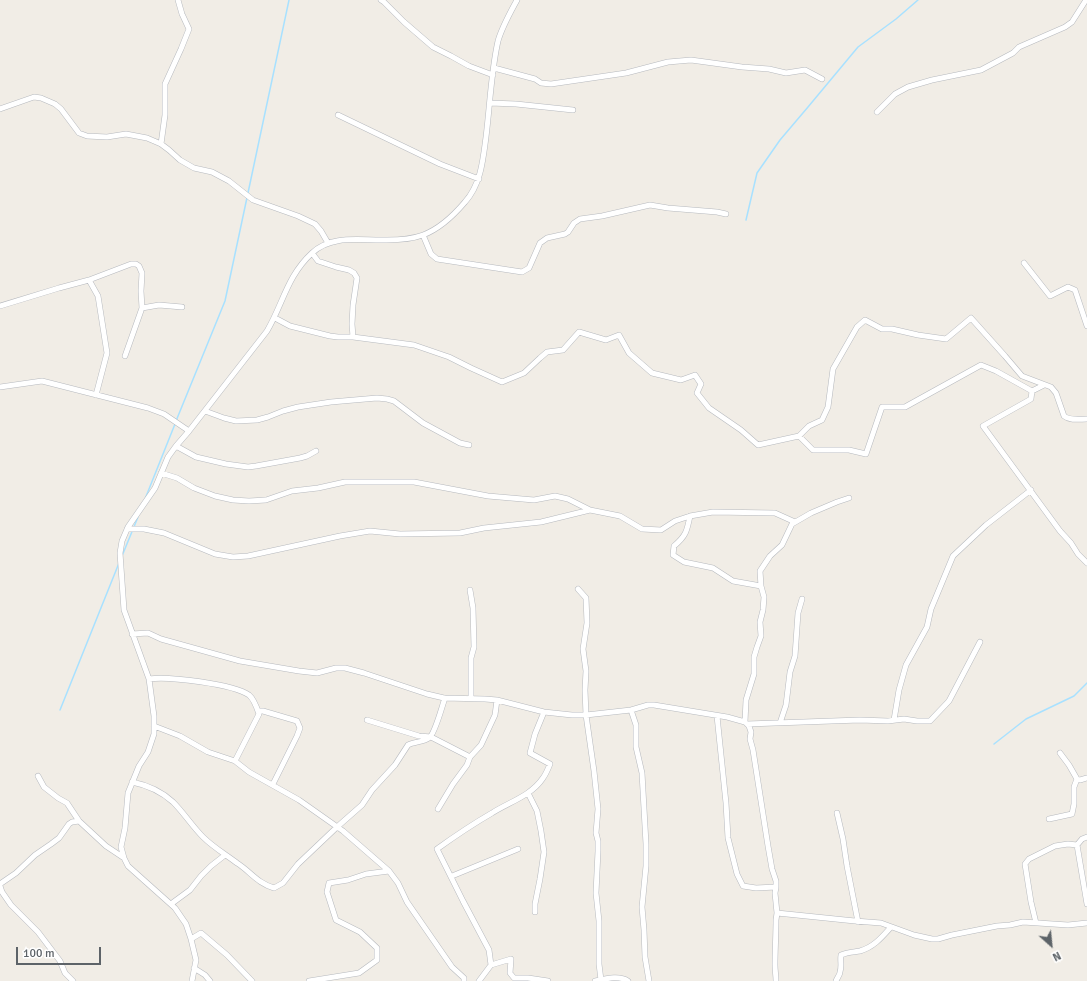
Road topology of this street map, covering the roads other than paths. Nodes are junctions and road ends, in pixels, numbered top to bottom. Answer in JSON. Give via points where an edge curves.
{"nodes":[{"id":1,"x":178,"y":0,"type":"edge"},
{"id":2,"x":381,"y":0,"type":"edge"},
{"id":3,"x":517,"y":0,"type":"edge"},
{"id":4,"x":1086,"y":0,"type":"edge"},
{"id":5,"x":494,"y":68,"type":"junction"},
{"id":6,"x":493,"y":75,"type":"junction"},
{"id":7,"x":822,"y":79,"type":"dead end"},
{"id":8,"x":490,"y":103,"type":"junction"},
{"id":9,"x":1,"y":106,"type":"edge"},
{"id":10,"x":573,"y":110,"type":"dead end"},
{"id":11,"x":877,"y":112,"type":"dead end"},
{"id":12,"x":338,"y":115,"type":"dead end"},
{"id":13,"x":160,"y":144,"type":"junction"},
{"id":14,"x":479,"y":179,"type":"junction"},
{"id":15,"x":726,"y":214,"type":"dead end"},
{"id":16,"x":423,"y":235,"type":"junction"},
{"id":17,"x":328,"y":243,"type":"junction"},
{"id":18,"x":312,"y":253,"type":"junction"},
{"id":19,"x":1024,"y":263,"type":"dead end"},
{"id":20,"x":89,"y":280,"type":"junction"},
{"id":21,"x":0,"y":306,"type":"edge"},
{"id":22,"x":182,"y":307,"type":"dead end"},
{"id":23,"x":142,"y":308,"type":"junction"},
{"id":24,"x":275,"y":318,"type":"junction"},
{"id":25,"x":1087,"y":326,"type":"edge"},
{"id":26,"x":353,"y":337,"type":"junction"},
{"id":27,"x":125,"y":356,"type":"dead end"},
{"id":28,"x":1044,"y":385,"type":"junction"},
{"id":29,"x":0,"y":387,"type":"edge"},
{"id":30,"x":1032,"y":391,"type":"junction"},
{"id":31,"x":96,"y":395,"type":"junction"},
{"id":32,"x":205,"y":411,"type":"junction"},
{"id":33,"x":1087,"y":419,"type":"edge"},
{"id":34,"x":189,"y":431,"type":"junction"},
{"id":35,"x":799,"y":436,"type":"junction"},
{"id":36,"x":469,"y":445,"type":"dead end"},
{"id":37,"x":176,"y":446,"type":"junction"},
{"id":38,"x":316,"y":451,"type":"dead end"},
{"id":39,"x":161,"y":474,"type":"junction"},
{"id":40,"x":1031,"y":490,"type":"junction"},
{"id":41,"x":849,"y":498,"type":"dead end"},
{"id":42,"x":590,"y":510,"type":"junction"},
{"id":43,"x":690,"y":516,"type":"junction"},
{"id":44,"x":795,"y":522,"type":"junction"},
{"id":45,"x":127,"y":529,"type":"junction"},
{"id":46,"x":1087,"y":563,"type":"edge"},
{"id":47,"x":761,"y":586,"type":"junction"},
{"id":48,"x":578,"y":589,"type":"dead end"},
{"id":49,"x":470,"y":590,"type":"dead end"},
{"id":50,"x":802,"y":599,"type":"dead end"},
{"id":51,"x":132,"y":634,"type":"junction"},
{"id":52,"x":980,"y":642,"type":"dead end"},
{"id":53,"x":149,"y":679,"type":"junction"},
{"id":54,"x":445,"y":698,"type":"junction"},
{"id":55,"x":471,"y":698,"type":"junction"},
{"id":56,"x":497,"y":700,"type":"junction"},
{"id":57,"x":630,"y":710,"type":"junction"},
{"id":58,"x":258,"y":711,"type":"junction"},
{"id":59,"x":544,"y":712,"type":"junction"},
{"id":60,"x":586,"y":715,"type":"junction"},
{"id":61,"x":717,"y":716,"type":"junction"},
{"id":62,"x":367,"y":720,"type":"dead end"},
{"id":63,"x":894,"y":720,"type":"junction"},
{"id":64,"x":746,"y":723,"type":"junction"},
{"id":65,"x":780,"y":723,"type":"junction"},
{"id":66,"x":154,"y":726,"type":"junction"},
{"id":67,"x":431,"y":736,"type":"junction"},
{"id":68,"x":1060,"y":753,"type":"dead end"},
{"id":69,"x":470,"y":757,"type":"junction"},
{"id":70,"x":235,"y":761,"type":"junction"},
{"id":71,"x":38,"y":776,"type":"dead end"},
{"id":72,"x":1087,"y":778,"type":"edge"},
{"id":73,"x":1077,"y":779,"type":"junction"},
{"id":74,"x":132,"y":782,"type":"junction"},
{"id":75,"x":273,"y":784,"type":"junction"},
{"id":76,"x":528,"y":793,"type":"junction"},
{"id":77,"x":438,"y":809,"type":"dead end"},
{"id":78,"x":837,"y":813,"type":"dead end"},
{"id":79,"x":1049,"y":819,"type":"dead end"},
{"id":80,"x":79,"y":821,"type":"junction"},
{"id":81,"x":337,"y":827,"type":"junction"},
{"id":82,"x":1087,"y":837,"type":"edge"},
{"id":83,"x":1077,"y":845,"type":"junction"},
{"id":84,"x":518,"y":849,"type":"dead end"},
{"id":85,"x":225,"y":855,"type":"junction"},
{"id":86,"x":124,"y":858,"type":"junction"},
{"id":87,"x":389,"y":871,"type":"junction"},
{"id":88,"x":452,"y":876,"type":"junction"},
{"id":89,"x":0,"y":885,"type":"edge"},
{"id":90,"x":776,"y":887,"type":"junction"},
{"id":91,"x":171,"y":904,"type":"junction"},
{"id":92,"x":1087,"y":904,"type":"edge"},
{"id":93,"x":535,"y":912,"type":"dead end"},
{"id":94,"x":777,"y":913,"type":"junction"},
{"id":95,"x":858,"y":922,"type":"junction"},
{"id":96,"x":1036,"y":923,"type":"junction"},
{"id":97,"x":1087,"y":923,"type":"edge"},
{"id":98,"x":891,"y":927,"type":"junction"},
{"id":99,"x":191,"y":938,"type":"junction"},
{"id":100,"x":492,"y":965,"type":"junction"},
{"id":101,"x":194,"y":968,"type":"junction"},
{"id":102,"x":598,"y":980,"type":"edge"},
{"id":103,"x":73,"y":981,"type":"edge"},
{"id":104,"x":192,"y":981,"type":"edge"},
{"id":105,"x":210,"y":981,"type":"edge"},
{"id":106,"x":252,"y":981,"type":"edge"},
{"id":107,"x":309,"y":981,"type":"edge"},
{"id":108,"x":464,"y":981,"type":"edge"},
{"id":109,"x":479,"y":981,"type":"edge"},
{"id":110,"x":548,"y":981,"type":"edge"},
{"id":111,"x":628,"y":981,"type":"edge"},
{"id":112,"x":649,"y":981,"type":"edge"},
{"id":113,"x":776,"y":981,"type":"edge"},
{"id":114,"x":836,"y":981,"type":"edge"}],
"edges":[{"from":1,"to":13,"type":"street","via":[[189,29],[165,84],[165,115]]},
{"from":2,"to":6,"type":"street","via":[[433,47]]},
{"from":3,"to":5,"type":"street","via":[[498,40]]},
{"from":4,"to":11,"type":"street","via":[[1076,18],[1065,27],[1019,48],[981,70],[908,87],[895,94]]},
{"from":5,"to":6,"type":"street"},
{"from":5,"to":7,"type":"street","via":[[551,84],[691,60],[786,73],[805,70]]},
{"from":6,"to":8,"type":"street"},
{"from":8,"to":10,"type":"street"},
{"from":8,"to":14,"type":"street"},
{"from":9,"to":13,"type":"street","via":[[34,97],[41,98],[62,109],[79,132],[87,136],[107,137],[126,134],[147,138]]},
{"from":12,"to":14,"type":"street","via":[[440,164]]},
{"from":13,"to":17,"type":"street","via":[[194,168],[212,172],[223,178],[252,200],[315,224]]},
{"from":14,"to":16,"type":"street","via":[[458,211]]},
{"from":15,"to":16,"type":"street","via":[[650,205],[580,219],[574,222],[565,234],[547,238],[540,243],[529,268],[522,272],[437,259],[430,254]]},
{"from":16,"to":17,"type":"street","via":[[389,240],[347,240]]},
{"from":17,"to":18,"type":"street"},
{"from":18,"to":24,"type":"street","via":[[288,284]]},
{"from":18,"to":26,"type":"street","via":[[318,261],[349,270],[357,278],[353,305]]},
{"from":19,"to":25,"type":"street","via":[[1050,296],[1068,287],[1074,290]]},
{"from":20,"to":21,"type":"street"},
{"from":20,"to":23,"type":"street","via":[[136,264],[142,273]]},
{"from":20,"to":31,"type":"street","via":[[98,296],[106,353]]},
{"from":22,"to":23,"type":"street","via":[[159,305]]},
{"from":23,"to":27,"type":"street"},
{"from":24,"to":26,"type":"street","via":[[290,326],[324,335]]},
{"from":24,"to":32,"type":"street"},
{"from":26,"to":35,"type":"street","via":[[414,345],[449,356],[502,382],[524,373],[547,352],[563,350],[579,332],[606,340],[619,335],[629,353],[652,373],[682,380],[695,375],[701,384],[697,393],[709,408],[758,445]]},
{"from":28,"to":30,"type":"street"},
{"from":28,"to":33,"type":"street","via":[[1051,387],[1056,393],[1066,418]]},
{"from":28,"to":35,"type":"street","via":[[1022,376],[971,318],[946,339],[882,329],[864,320],[857,327],[833,369],[828,407],[822,420],[809,426]]},
{"from":29,"to":31,"type":"street","via":[[42,381]]},
{"from":30,"to":35,"type":"street","via":[[981,365],[905,407],[882,406],[866,454],[849,450],[813,450]]},
{"from":30,"to":40,"type":"street","via":[[1031,399],[983,426]]},
{"from":31,"to":34,"type":"street","via":[[164,414]]},
{"from":32,"to":34,"type":"street"},
{"from":32,"to":36,"type":"street","via":[[236,421],[257,420],[305,406],[387,399],[394,401],[423,423],[460,443]]},
{"from":34,"to":37,"type":"street"},
{"from":37,"to":38,"type":"street","via":[[196,457],[248,467],[300,458]]},
{"from":37,"to":39,"type":"street"},
{"from":39,"to":42,"type":"street","via":[[177,478],[215,496],[249,502],[345,482],[414,482],[488,496],[534,500],[555,496],[568,499]]},
{"from":39,"to":45,"type":"street","via":[[155,488]]},
{"from":40,"to":46,"type":"street"},
{"from":40,"to":63,"type":"street","via":[[986,525],[953,556],[931,609],[927,627],[906,665]]},
{"from":41,"to":44,"type":"street"},
{"from":42,"to":43,"type":"street","via":[[620,516],[642,529],[661,530]]},
{"from":42,"to":45,"type":"street","via":[[541,522],[460,533],[400,534],[370,531],[233,557],[214,554],[164,533]]},
{"from":43,"to":44,"type":"street","via":[[713,512],[775,513]]},
{"from":43,"to":47,"type":"street","via":[[683,539],[674,546],[674,555],[684,562],[713,568],[733,581]]},
{"from":44,"to":47,"type":"street","via":[[782,545],[770,556],[760,571]]},
{"from":45,"to":51,"type":"street","via":[[120,553],[124,610]]},
{"from":47,"to":64,"type":"street","via":[[764,597],[760,622],[761,636],[754,657],[754,674],[746,700]]},
{"from":48,"to":60,"type":"street","via":[[586,598],[587,623],[583,649]]},
{"from":49,"to":55,"type":"street","via":[[474,647],[471,658]]},
{"from":50,"to":65,"type":"street","via":[[798,613],[795,656]]},
{"from":51,"to":53,"type":"street"},
{"from":51,"to":54,"type":"street","via":[[145,633],[240,661],[299,671],[317,673],[345,668]]},
{"from":52,"to":63,"type":"street","via":[[949,701],[930,721]]},
{"from":53,"to":58,"type":"street","via":[[186,680],[237,690],[250,696]]},
{"from":53,"to":66,"type":"street"},
{"from":54,"to":55,"type":"street"},
{"from":54,"to":67,"type":"street"},
{"from":55,"to":56,"type":"street"},
{"from":56,"to":59,"type":"street"},
{"from":56,"to":69,"type":"street","via":[[495,716],[488,733]]},
{"from":57,"to":60,"type":"street"},
{"from":57,"to":61,"type":"street","via":[[654,705]]},
{"from":57,"to":112,"type":"street","via":[[636,725],[636,747],[642,772],[646,844],[642,907]]},
{"from":58,"to":70,"type":"street","via":[[259,714]]},
{"from":58,"to":75,"type":"street","via":[[298,721],[300,728]]},
{"from":59,"to":60,"type":"street"},
{"from":59,"to":76,"type":"street","via":[[530,753],[550,764],[542,779]]},
{"from":60,"to":102,"type":"street","via":[[598,809]]},
{"from":61,"to":64,"type":"street"},
{"from":61,"to":90,"type":"street","via":[[728,838],[737,874],[743,886]]},
{"from":62,"to":67,"type":"street","via":[[419,736]]},
{"from":63,"to":65,"type":"street"},
{"from":64,"to":65,"type":"street"},
{"from":64,"to":90,"type":"street","via":[[750,732]]},
{"from":66,"to":70,"type":"street","via":[[180,736],[208,752]]},
{"from":66,"to":74,"type":"street","via":[[148,752]]},
{"from":67,"to":69,"type":"street"},
{"from":67,"to":81,"type":"street","via":[[408,745],[362,805]]},
{"from":68,"to":73,"type":"street"},
{"from":69,"to":77,"type":"street"},
{"from":70,"to":75,"type":"street","via":[[249,772]]},
{"from":71,"to":80,"type":"street","via":[[44,786],[67,803]]},
{"from":72,"to":73,"type":"street"},
{"from":73,"to":79,"type":"street","via":[[1072,814]]},
{"from":74,"to":85,"type":"street","via":[[142,784],[172,802],[203,837]]},
{"from":74,"to":86,"type":"street","via":[[128,793],[121,847]]},
{"from":75,"to":81,"type":"street"},
{"from":76,"to":88,"type":"street","via":[[491,813],[437,849]]},
{"from":76,"to":93,"type":"street","via":[[537,811],[544,852]]},
{"from":78,"to":95,"type":"street"},
{"from":80,"to":86,"type":"street","via":[[106,846]]},
{"from":80,"to":89,"type":"street","via":[[68,824],[59,838]]},
{"from":81,"to":85,"type":"street","via":[[298,864],[283,883],[274,888],[264,885]]},
{"from":81,"to":87,"type":"street"},
{"from":82,"to":83,"type":"street"},
{"from":83,"to":92,"type":"street"},
{"from":83,"to":96,"type":"street","via":[[1055,846],[1029,858],[1025,864]]},
{"from":84,"to":88,"type":"street"},
{"from":85,"to":91,"type":"street","via":[[211,866],[190,890]]},
{"from":86,"to":91,"type":"street","via":[[128,866]]},
{"from":87,"to":107,"type":"street","via":[[329,883],[327,892],[336,920],[360,932],[377,948],[378,960],[359,973]]},
{"from":87,"to":108,"type":"street","via":[[407,902]]},
{"from":88,"to":100,"type":"street","via":[[489,950]]},
{"from":89,"to":103,"type":"street","via":[[11,905],[38,932]]},
{"from":90,"to":94,"type":"street"},
{"from":91,"to":99,"type":"street","via":[[186,924]]},
{"from":94,"to":95,"type":"street"},
{"from":94,"to":113,"type":"street"},
{"from":95,"to":98,"type":"street","via":[[881,923]]},
{"from":96,"to":97,"type":"street"},
{"from":96,"to":98,"type":"street","via":[[997,926],[932,940]]},
{"from":98,"to":114,"type":"street","via":[[871,946],[841,955],[840,972]]},
{"from":99,"to":101,"type":"street","via":[[196,960]]},
{"from":99,"to":106,"type":"street","via":[[201,933],[227,954]]},
{"from":100,"to":109,"type":"street"},
{"from":100,"to":110,"type":"street","via":[[511,959],[510,973],[514,978]]},
{"from":101,"to":104,"type":"street"},
{"from":101,"to":105,"type":"street"},
{"from":102,"to":111,"type":"street","via":[[624,978]]}]}
